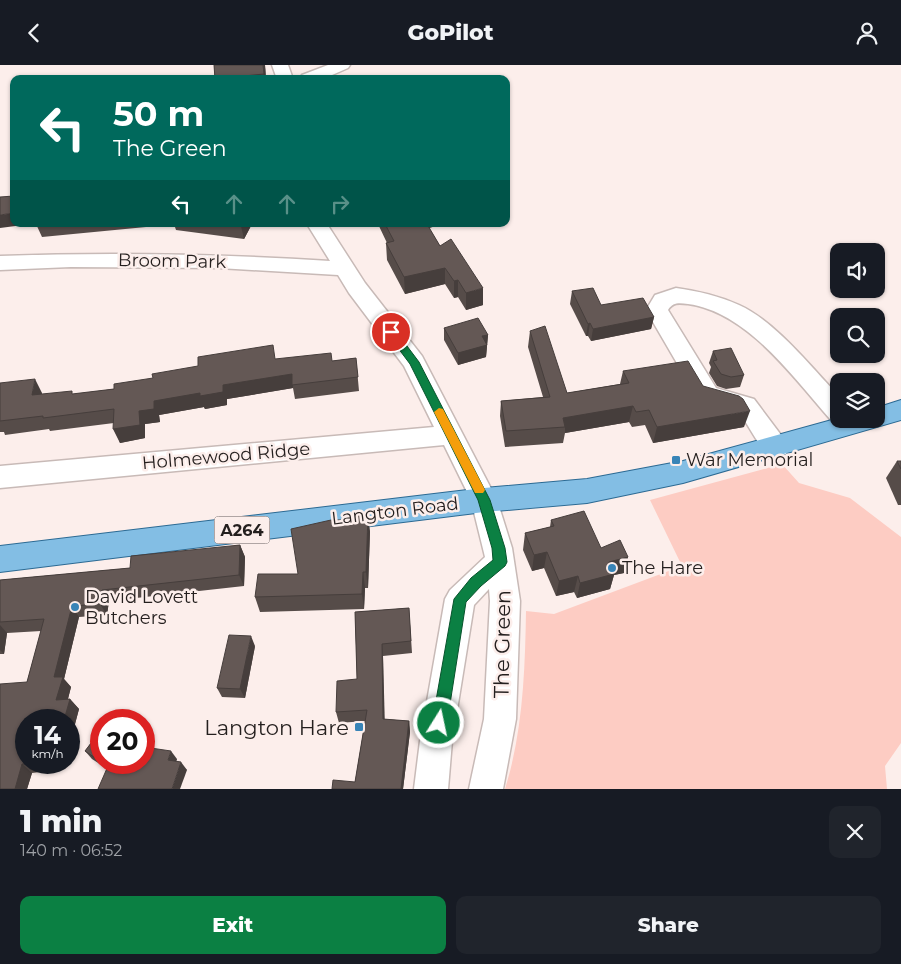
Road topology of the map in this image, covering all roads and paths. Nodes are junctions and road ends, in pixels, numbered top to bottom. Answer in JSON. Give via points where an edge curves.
{"nodes":[{"id":1,"x":342,"y":65,"type":"edge"},
{"id":2,"x":318,"y":75,"type":"edge"},
{"id":3,"x":319,"y":227,"type":"edge"},
{"id":4,"x":0,"y":263,"type":"edge"},
{"id":5,"x":345,"y":269,"type":"junction"},
{"id":6,"x":830,"y":394,"type":"edge"},
{"id":7,"x":901,"y":410,"type":"edge"},
{"id":8,"x":885,"y":413,"type":"edge"},
{"id":9,"x":831,"y":428,"type":"edge"},
{"id":10,"x":451,"y":435,"type":"junction"},
{"id":11,"x":777,"y":447,"type":"junction"},
{"id":12,"x":0,"y":477,"type":"edge"},
{"id":13,"x":484,"y":500,"type":"junction"},
{"id":14,"x":0,"y":559,"type":"edge"},
{"id":15,"x":500,"y":562,"type":"junction"},
{"id":16,"x":431,"y":789,"type":"edge"},
{"id":17,"x":486,"y":789,"type":"edge"}],
"edges":[{"from":1,"to":2,"type":"street"},
{"from":3,"to":5,"type":"street","name":"The Green"},
{"from":4,"to":5,"type":"street","name":"Broom Park","via":[[219,261]]},
{"from":5,"to":10,"type":"street","name":"The Green","via":[[414,362]]},
{"from":6,"to":11,"type":"street","via":[[768,336],[733,311],[698,297],[676,295],[663,300],[657,310],[708,395],[745,405]]},
{"from":7,"to":8,"type":"main road","name":"Langton Road","number":"A264"},
{"from":9,"to":11,"type":"main road","name":"Langton Road","number":"A264"},
{"from":10,"to":12,"type":"street","name":"Holmewood Ridge"},
{"from":10,"to":13,"type":"street","name":"The Green"},
{"from":11,"to":13,"type":"main road","name":"Langton Road","number":"A264","via":[[683,472],[587,491]]},
{"from":13,"to":14,"type":"main road","name":"Langton Road","number":"A264"},
{"from":13,"to":15,"type":"street","name":"The Green"},
{"from":15,"to":16,"type":"street","via":[[460,599]]},
{"from":15,"to":17,"type":"street","name":"The Green","via":[[505,601],[500,719]]}]}
